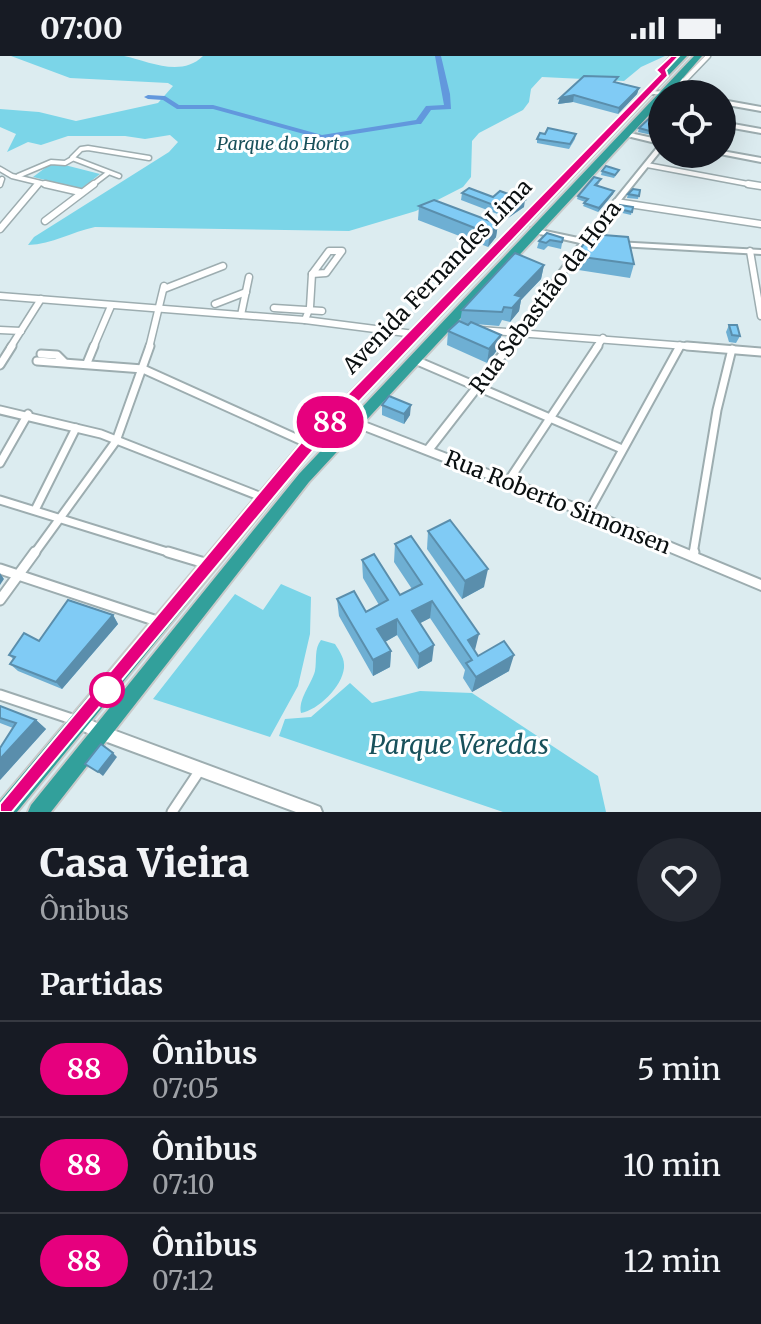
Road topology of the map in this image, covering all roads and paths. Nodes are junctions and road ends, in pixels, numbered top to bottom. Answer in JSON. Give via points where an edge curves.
{"nodes":[{"id":1,"x":674,"y":56,"type":"edge"},
{"id":2,"x":683,"y":56,"type":"edge"},
{"id":3,"x":708,"y":56,"type":"edge"},
{"id":4,"x":698,"y":60,"type":"edge"},
{"id":5,"x":676,"y":78,"type":"junction"},
{"id":6,"x":647,"y":93,"type":"joint"},
{"id":7,"x":736,"y":105,"type":"edge"},
{"id":8,"x":761,"y":109,"type":"edge"},
{"id":9,"x":647,"y":111,"type":"edge"},
{"id":10,"x":736,"y":127,"type":"edge"},
{"id":11,"x":761,"y":131,"type":"edge"},
{"id":12,"x":625,"y":134,"type":"junction"},
{"id":13,"x":648,"y":140,"type":"edge"},
{"id":14,"x":736,"y":156,"type":"edge"},
{"id":15,"x":149,"y":158,"type":"dead end"},
{"id":16,"x":72,"y":159,"type":"junction"},
{"id":17,"x":761,"y":160,"type":"edge"},
{"id":18,"x":647,"y":165,"type":"joint"},
{"id":19,"x":0,"y":169,"type":"edge"},
{"id":20,"x":108,"y":173,"type":"junction"},
{"id":21,"x":13,"y":176,"type":"junction"},
{"id":22,"x":119,"y":176,"type":"dead end"},
{"id":23,"x":1,"y":181,"type":"edge"},
{"id":24,"x":39,"y":183,"type":"junction"},
{"id":25,"x":761,"y":186,"type":"edge"},
{"id":26,"x":80,"y":192,"type":"junction"},
{"id":27,"x":616,"y":202,"type":"junction"},
{"id":28,"x":45,"y":221,"type":"dead end"},
{"id":29,"x":761,"y":224,"type":"edge"},
{"id":30,"x":0,"y":229,"type":"edge"},
{"id":31,"x":534,"y":230,"type":"junction"},
{"id":32,"x":588,"y":242,"type":"junction"},
{"id":33,"x":605,"y":244,"type":"edge"},
{"id":34,"x":750,"y":251,"type":"junction"},
{"id":35,"x":761,"y":252,"type":"edge"},
{"id":36,"x":223,"y":266,"type":"dead end"},
{"id":37,"x":312,"y":274,"type":"junction"},
{"id":38,"x":249,"y":277,"type":"dead end"},
{"id":39,"x":246,"y":292,"type":"junction"},
{"id":40,"x":0,"y":296,"type":"edge"},
{"id":41,"x":41,"y":299,"type":"junction"},
{"id":42,"x":215,"y":304,"type":"dead end"},
{"id":43,"x":111,"y":306,"type":"junction"},
{"id":44,"x":274,"y":308,"type":"dead end"},
{"id":45,"x":161,"y":309,"type":"junction"},
{"id":46,"x":309,"y":310,"type":"junction"},
{"id":47,"x":322,"y":311,"type":"dead end"},
{"id":48,"x":241,"y":315,"type":"junction"},
{"id":49,"x":761,"y":316,"type":"edge"},
{"id":50,"x":305,"y":320,"type":"junction"},
{"id":51,"x":442,"y":327,"type":"junction"},
{"id":52,"x":457,"y":328,"type":"edge"},
{"id":53,"x":473,"y":329,"type":"edge"},
{"id":54,"x":0,"y":330,"type":"edge"},
{"id":55,"x":21,"y":331,"type":"junction"},
{"id":56,"x":519,"y":333,"type":"junction"},
{"id":57,"x":414,"y":334,"type":"junction"},
{"id":58,"x":603,"y":338,"type":"junction"},
{"id":59,"x":680,"y":346,"type":"junction"},
{"id":60,"x":732,"y":349,"type":"junction"},
{"id":61,"x":761,"y":352,"type":"edge"},
{"id":62,"x":39,"y":358,"type":"dead end"},
{"id":63,"x":413,"y":359,"type":"junction"},
{"id":64,"x":87,"y":363,"type":"junction"},
{"id":65,"x":0,"y":365,"type":"edge"},
{"id":66,"x":143,"y":369,"type":"junction"},
{"id":67,"x":477,"y":387,"type":"junction"},
{"id":68,"x":0,"y":410,"type":"edge"},
{"id":69,"x":28,"y":414,"type":"junction"},
{"id":70,"x":550,"y":419,"type":"junction"},
{"id":71,"x":354,"y":422,"type":"junction"},
{"id":72,"x":76,"y":428,"type":"junction"},
{"id":73,"x":116,"y":441,"type":"junction"},
{"id":74,"x":309,"y":444,"type":"junction"},
{"id":75,"x":622,"y":449,"type":"junction"},
{"id":76,"x":428,"y":450,"type":"junction"},
{"id":77,"x":0,"y":463,"type":"edge"},
{"id":78,"x":507,"y":483,"type":"junction"},
{"id":79,"x":264,"y":498,"type":"junction"},
{"id":80,"x":0,"y":500,"type":"edge"},
{"id":81,"x":35,"y":510,"type":"junction"},
{"id":82,"x":588,"y":513,"type":"junction"},
{"id":83,"x":61,"y":517,"type":"junction"},
{"id":84,"x":693,"y":556,"type":"junction"},
{"id":85,"x":210,"y":565,"type":"junction"},
{"id":86,"x":0,"y":569,"type":"edge"},
{"id":87,"x":19,"y":575,"type":"junction"},
{"id":88,"x":761,"y":585,"type":"edge"},
{"id":89,"x":0,"y":600,"type":"edge"},
{"id":90,"x":162,"y":623,"type":"junction"},
{"id":91,"x":0,"y":695,"type":"edge"},
{"id":92,"x":80,"y":722,"type":"junction"},
{"id":93,"x":102,"y":733,"type":"junction"},
{"id":94,"x":200,"y":770,"type":"junction"},
{"id":95,"x":282,"y":807,"type":"edge"},
{"id":96,"x":4,"y":812,"type":"edge"},
{"id":97,"x":38,"y":812,"type":"edge"},
{"id":98,"x":172,"y":812,"type":"edge"},
{"id":99,"x":315,"y":812,"type":"edge"}],
"edges":[{"from":1,"to":5,"type":"street","name":"Avenida Fernandes Lima","via":[[661,70]]},
{"from":2,"to":5,"type":"highway","name":"Avenida Fernandes Lima"},
{"from":3,"to":4,"type":"street","name":"Avenida Fernandes Lima"},
{"from":4,"to":5,"type":"highway","name":"Avenida Fernandes Lima"},
{"from":5,"to":6,"type":"highway","name":"Avenida Fernandes Lima"},
{"from":6,"to":57,"type":"highway","name":"Avenida Fernandes Lima"},
{"from":7,"to":8,"type":"street"},
{"from":9,"to":12,"type":"highway","name":"Avenida Fernandes Lima"},
{"from":10,"to":11,"type":"street"},
{"from":12,"to":13,"type":"street"},
{"from":12,"to":31,"type":"highway","name":"Avenida Fernandes Lima"},
{"from":14,"to":17,"type":"street"},
{"from":15,"to":16,"type":"street","via":[[88,148]]},
{"from":16,"to":20,"type":"street"},
{"from":16,"to":21,"type":"street"},
{"from":18,"to":25,"type":"street"},
{"from":18,"to":27,"type":"street","name":"Rua Sebastião da Hora"},
{"from":19,"to":21,"type":"street"},
{"from":20,"to":22,"type":"street"},
{"from":20,"to":26,"type":"street"},
{"from":21,"to":23,"type":"street"},
{"from":21,"to":24,"type":"street"},
{"from":24,"to":26,"type":"street"},
{"from":24,"to":30,"type":"street"},
{"from":26,"to":28,"type":"street"},
{"from":27,"to":29,"type":"street"},
{"from":27,"to":32,"type":"street","name":"Rua Sebastião da Hora"},
{"from":31,"to":32,"type":"street"},
{"from":31,"to":51,"type":"highway","name":"Avenida Fernandes Lima"},
{"from":32,"to":56,"type":"street","name":"Rua Sebastião da Hora"},
{"from":33,"to":34,"type":"street"},
{"from":34,"to":35,"type":"street"},
{"from":34,"to":49,"type":"street"},
{"from":36,"to":45,"type":"street","via":[[164,288]]},
{"from":37,"to":37,"type":"street","via":[[329,251],[338,249],[342,254],[326,273]]},
{"from":37,"to":46,"type":"street"},
{"from":38,"to":39,"type":"street"},
{"from":39,"to":42,"type":"street"},
{"from":39,"to":48,"type":"street"},
{"from":40,"to":41,"type":"street"},
{"from":41,"to":43,"type":"street"},
{"from":41,"to":55,"type":"street"},
{"from":43,"to":45,"type":"street"},
{"from":43,"to":64,"type":"street"},
{"from":44,"to":46,"type":"street"},
{"from":45,"to":48,"type":"street"},
{"from":45,"to":66,"type":"street"},
{"from":46,"to":47,"type":"street"},
{"from":46,"to":50,"type":"street"},
{"from":48,"to":50,"type":"street"},
{"from":50,"to":57,"type":"street"},
{"from":51,"to":52,"type":"street"},
{"from":51,"to":63,"type":"highway","name":"Avenida Fernandes Lima"},
{"from":53,"to":56,"type":"street"},
{"from":54,"to":55,"type":"street"},
{"from":55,"to":65,"type":"street"},
{"from":56,"to":58,"type":"street"},
{"from":56,"to":67,"type":"street","name":"Rua Sebastião da Hora"},
{"from":57,"to":74,"type":"highway","name":"Avenida Fernandes Lima"},
{"from":58,"to":59,"type":"street"},
{"from":58,"to":70,"type":"street"},
{"from":59,"to":60,"type":"street"},
{"from":59,"to":75,"type":"street"},
{"from":60,"to":61,"type":"street"},
{"from":60,"to":84,"type":"street"},
{"from":62,"to":64,"type":"street"},
{"from":63,"to":67,"type":"street"},
{"from":63,"to":71,"type":"highway","name":"Avenida Fernandes Lima"},
{"from":64,"to":66,"type":"street"},
{"from":66,"to":73,"type":"street"},
{"from":66,"to":74,"type":"street"},
{"from":67,"to":70,"type":"street"},
{"from":67,"to":76,"type":"street","name":"Rua Sebastião da Hora"},
{"from":68,"to":69,"type":"street"},
{"from":69,"to":72,"type":"street"},
{"from":69,"to":77,"type":"street"},
{"from":70,"to":75,"type":"street"},
{"from":70,"to":78,"type":"street"},
{"from":71,"to":76,"type":"street","name":"Rua Roberto Simonsen"},
{"from":71,"to":93,"type":"highway","name":"Avenida Fernandes Lima"},
{"from":72,"to":73,"type":"street"},
{"from":72,"to":81,"type":"street"},
{"from":73,"to":79,"type":"street"},
{"from":73,"to":83,"type":"street"},
{"from":74,"to":79,"type":"highway","name":"Avenida Fernandes Lima"},
{"from":75,"to":82,"type":"street"},
{"from":76,"to":78,"type":"street","name":"Rua Roberto Simonsen"},
{"from":78,"to":82,"type":"street","name":"Rua Roberto Simonsen"},
{"from":79,"to":85,"type":"highway","name":"Avenida Fernandes Lima"},
{"from":80,"to":81,"type":"street"},
{"from":81,"to":83,"type":"street"},
{"from":82,"to":84,"type":"street","name":"Rua Roberto Simonsen"},
{"from":83,"to":85,"type":"street"},
{"from":83,"to":87,"type":"street"},
{"from":84,"to":88,"type":"street","name":"Rua Roberto Simonsen"},
{"from":85,"to":90,"type":"highway","name":"Avenida Fernandes Lima"},
{"from":86,"to":87,"type":"street"},
{"from":87,"to":89,"type":"street"},
{"from":87,"to":90,"type":"street"},
{"from":90,"to":92,"type":"highway","name":"Avenida Fernandes Lima"},
{"from":91,"to":92,"type":"street"},
{"from":92,"to":93,"type":"street"},
{"from":92,"to":96,"type":"highway","name":"Avenida Fernandes Lima"},
{"from":93,"to":94,"type":"street"},
{"from":93,"to":97,"type":"highway","name":"Avenida Fernandes Lima"},
{"from":94,"to":95,"type":"street"},
{"from":94,"to":98,"type":"street"},
{"from":95,"to":99,"type":"street"}]}
